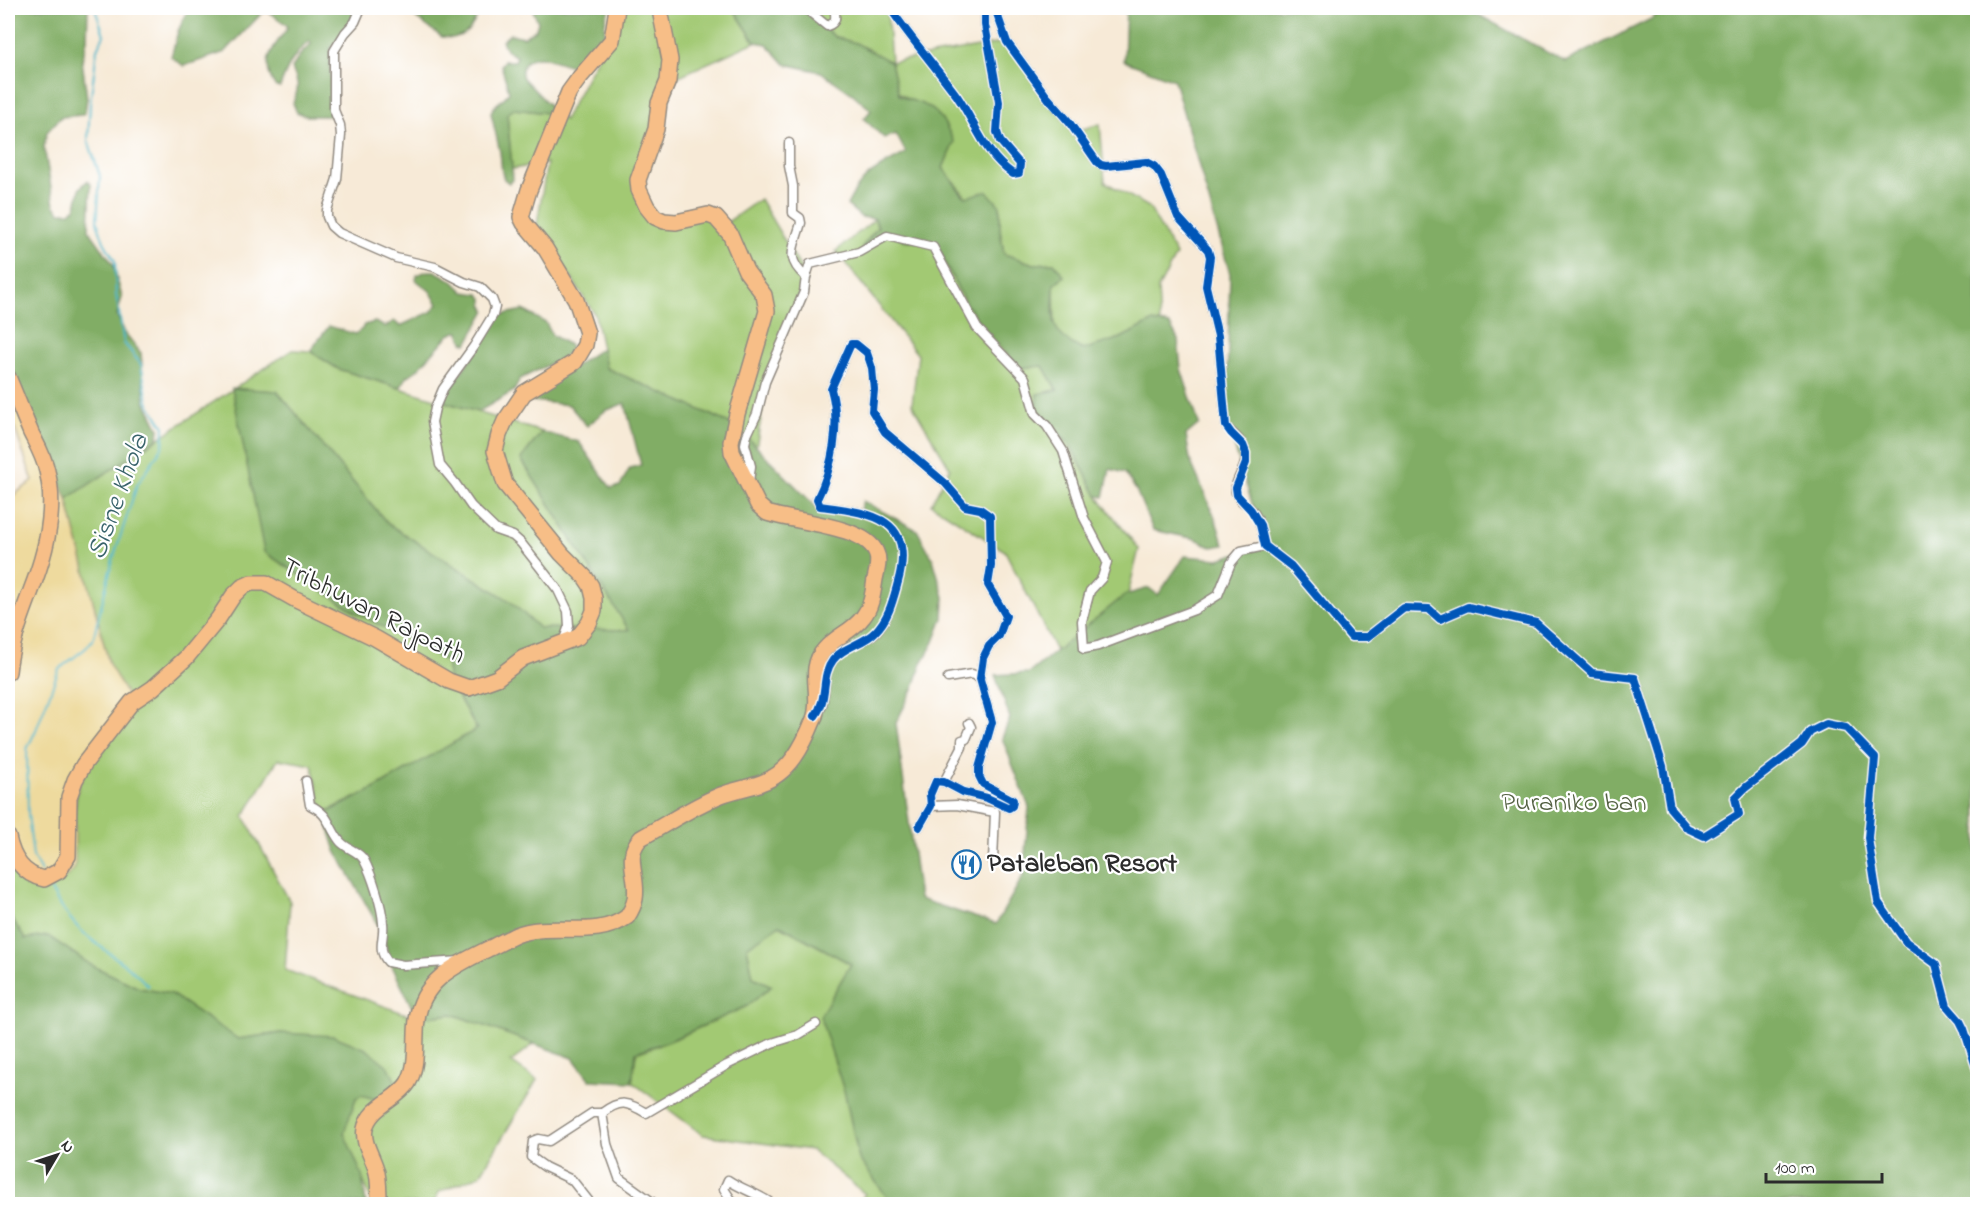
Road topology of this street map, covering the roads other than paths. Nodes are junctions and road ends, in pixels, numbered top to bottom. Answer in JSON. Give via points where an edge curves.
{"nodes":[{"id":1,"x":361,"y":8,"type":"edge"},
{"id":2,"x":617,"y":8,"type":"edge"},
{"id":3,"x":662,"y":8,"type":"edge"},
{"id":4,"x":807,"y":8,"type":"edge"},
{"id":5,"x":834,"y":8,"type":"edge"},
{"id":6,"x":890,"y":8,"type":"edge"},
{"id":7,"x":789,"y":143,"type":"dead end"},
{"id":8,"x":806,"y":277,"type":"junction"},
{"id":9,"x":8,"y":377,"type":"edge"},
{"id":10,"x":748,"y":488,"type":"junction"},
{"id":11,"x":1265,"y":546,"type":"junction"},
{"id":12,"x":563,"y":642,"type":"junction"},
{"id":13,"x":8,"y":672,"type":"edge"},
{"id":14,"x":948,"y":678,"type":"dead end"},
{"id":15,"x":980,"y":679,"type":"junction"},
{"id":16,"x":815,"y":716,"type":"junction"},
{"id":17,"x":969,"y":723,"type":"dead end"},
{"id":18,"x":306,"y":781,"type":"dead end"},
{"id":19,"x":945,"y":782,"type":"junction"},
{"id":20,"x":931,"y":806,"type":"junction"},
{"id":21,"x":919,"y":827,"type":"dead end"},
{"id":22,"x":8,"y":837,"type":"edge"},
{"id":23,"x":993,"y":861,"type":"dead end"},
{"id":24,"x":464,"y":961,"type":"junction"},
{"id":25,"x":816,"y":1024,"type":"dead end"},
{"id":26,"x":1977,"y":1073,"type":"edge"},
{"id":27,"x":602,"y":1113,"type":"junction"},
{"id":28,"x":379,"y":1204,"type":"edge"},
{"id":29,"x":591,"y":1204,"type":"edge"},
{"id":30,"x":655,"y":1204,"type":"edge"},
{"id":31,"x":734,"y":1204,"type":"edge"},
{"id":32,"x":772,"y":1204,"type":"edge"}],
"edges":[{"from":1,"to":12,"type":"street","via":[[334,51],[334,110],[341,135],[337,179],[327,217],[339,233],[396,258],[435,267],[480,286],[492,299],[493,315],[442,389],[435,408],[432,422],[440,465],[471,506],[496,530],[521,543],[558,590],[568,611],[569,626]]},
{"from":2,"to":12,"type":"highway","name":"Tribhuvan Rajpath","via":[[612,40],[569,92],[521,217],[576,300],[587,333],[585,345],[574,362],[524,393],[502,428],[495,451],[505,484],[591,586],[594,611],[589,623],[578,637]]},
{"from":3,"to":10,"type":"highway","via":[[670,60],[668,81],[638,180],[639,190],[655,217],[664,221],[708,215],[716,218],[730,234],[746,271],[764,295],[767,310],[730,442]]},
{"from":4,"to":5,"type":"street","via":[[827,26],[836,17]]},
{"from":6,"to":11,"type":"street","via":[[968,113],[982,142],[1013,174],[1019,173],[1020,164],[997,132],[999,102],[985,25],[987,9],[996,11],[1007,42],[1097,162],[1107,166],[1146,162],[1161,175],[1178,217],[1210,256],[1206,286],[1218,336],[1226,426],[1246,453],[1237,495],[1260,525]]},
{"from":7,"to":8,"type":"street","via":[[793,213],[801,223],[791,258]]},
{"from":8,"to":10,"type":"street","via":[[804,292],[747,435],[745,444],[751,466]]},
{"from":8,"to":11,"type":"street","via":[[810,264],[859,252],[886,236],[933,247],[977,328],[1025,378],[1035,414],[1062,451],[1084,518],[1107,562],[1102,578],[1090,591],[1082,621],[1084,649],[1194,610],[1218,595],[1231,563],[1241,551]]},
{"from":9,"to":13,"type":"highway","via":[[44,460],[50,507],[46,545],[21,615]]},
{"from":10,"to":16,"type":"highway","via":[[767,513],[849,532],[865,539],[877,554],[871,603],[865,616],[824,649],[815,669]]},
{"from":11,"to":26,"type":"street","via":[[1291,566],[1351,637],[1367,637],[1404,608],[1429,609],[1440,619],[1468,607],[1536,624],[1592,673],[1635,678],[1663,766],[1670,808],[1687,828],[1704,836],[1739,814],[1735,798],[1803,744],[1810,732],[1826,724],[1846,729],[1875,758],[1869,838],[1878,902],[1906,942],[1936,964],[1947,1006],[1960,1020]]},
{"from":12,"to":22,"type":"highway","name":"Tribhuvan Rajpath","via":[[523,658],[498,678],[480,686],[462,687],[266,583],[251,583],[233,596],[186,658],[132,702],[84,764],[69,797],[68,856],[60,871],[44,879],[28,873],[17,861]]},
{"from":14,"to":15,"type":"street","via":[[972,674]]},
{"from":15,"to":16,"type":"street","via":[[983,658],[999,636],[1006,616],[988,585],[990,516],[965,506],[945,483],[885,432],[872,411],[874,390],[867,353],[851,344],[831,389],[836,405],[834,444],[817,499],[820,506],[874,515],[899,537],[903,564],[891,610],[876,632],[832,661],[821,708]]},
{"from":15,"to":19,"type":"street","via":[[992,722],[979,776],[983,784],[1009,795],[1012,806],[963,792]]},
{"from":16,"to":24,"type":"highway","via":[[799,752],[781,772],[721,795],[641,838],[632,856],[635,898],[621,922],[607,927],[528,932]]},
{"from":17,"to":19,"type":"street","via":[[971,727]]},
{"from":18,"to":24,"type":"street","via":[[310,806],[326,817],[340,843],[365,861],[381,909],[382,955],[388,962],[403,965]]},
{"from":19,"to":20,"type":"street","via":[[936,782],[930,795]]},
{"from":20,"to":21,"type":"street"},
{"from":20,"to":23,"type":"street","via":[[957,805],[994,812]]},
{"from":24,"to":28,"type":"highway","via":[[449,969],[428,992],[417,1018],[413,1071],[401,1091],[369,1119],[365,1129]]},
{"from":25,"to":27,"type":"street","via":[[727,1065],[646,1113],[628,1103],[614,1104]]},
{"from":27,"to":29,"type":"street","via":[[592,1113],[549,1141],[533,1141],[531,1151],[531,1157],[545,1167],[572,1180]]},
{"from":27,"to":30,"type":"street","via":[[607,1144],[619,1178]]},
{"from":31,"to":32,"type":"street","via":[[724,1189],[728,1180]]}]}
